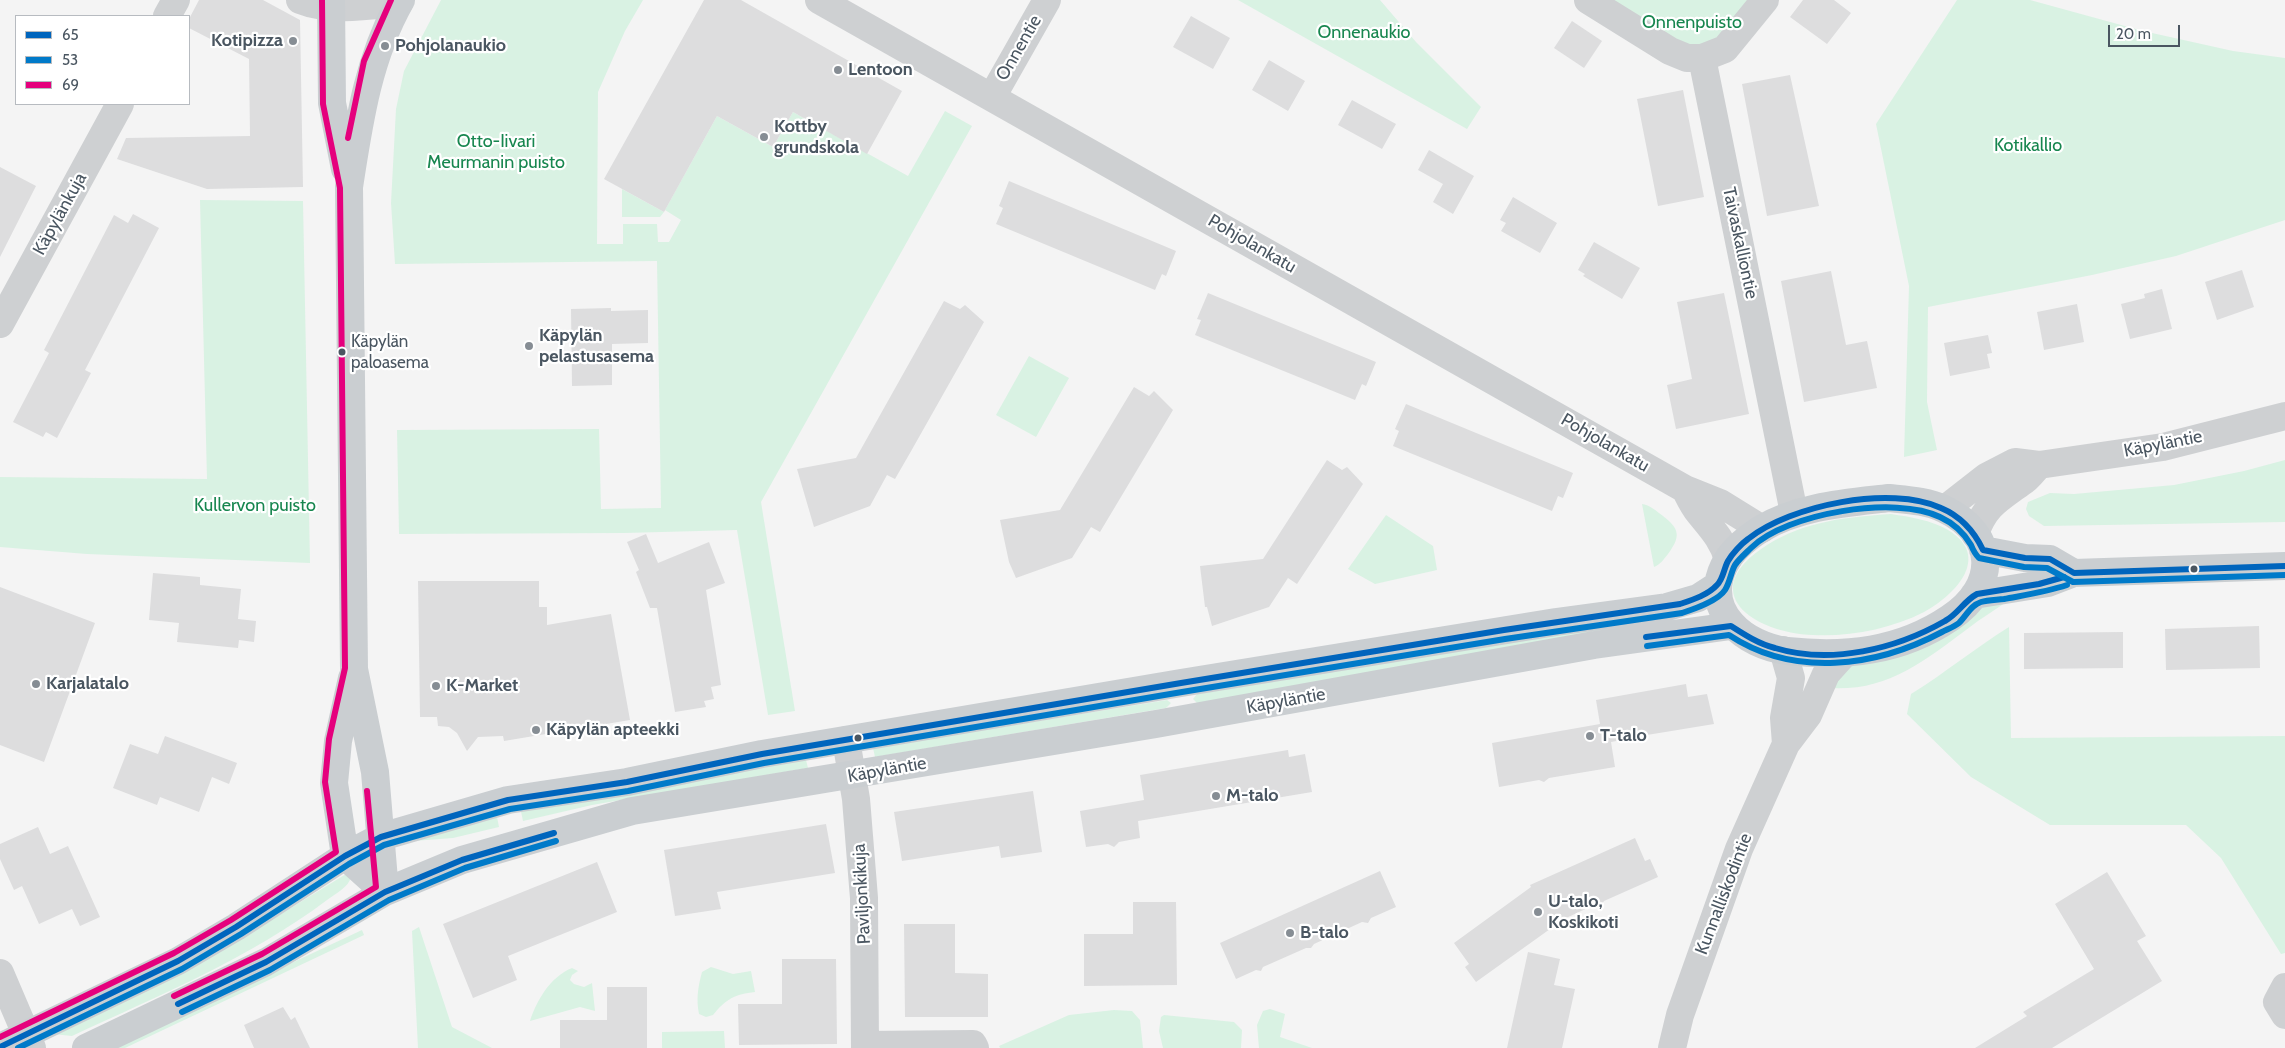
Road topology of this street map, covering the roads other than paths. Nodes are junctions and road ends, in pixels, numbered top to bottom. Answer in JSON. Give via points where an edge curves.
{"nodes":[{"id":1,"x":176,"y":0,"type":"edge"},
{"id":2,"x":300,"y":0,"type":"edge"},
{"id":3,"x":818,"y":0,"type":"edge"},
{"id":4,"x":1047,"y":0,"type":"edge"},
{"id":5,"x":1588,"y":0,"type":"edge"},
{"id":6,"x":1765,"y":0,"type":"edge"},
{"id":7,"x":400,"y":2,"type":"edge"},
{"id":8,"x":331,"y":3,"type":"edge"},
{"id":9,"x":168,"y":15,"type":"edge"},
{"id":10,"x":1702,"y":58,"type":"junction"},
{"id":11,"x":992,"y":97,"type":"junction"},
{"id":12,"x":119,"y":105,"type":"edge"},
{"id":13,"x":349,"y":187,"type":"junction"},
{"id":14,"x":0,"y":324,"type":"edge"},
{"id":15,"x":2285,"y":416,"type":"edge"},
{"id":16,"x":2039,"y":465,"type":"junction"},
{"id":17,"x":1685,"y":489,"type":"junction"},
{"id":18,"x":1945,"y":510,"type":"junction"},
{"id":19,"x":1794,"y":513,"type":"junction"},
{"id":20,"x":1762,"y":529,"type":"junction"},
{"id":21,"x":1979,"y":542,"type":"junction"},
{"id":22,"x":1728,"y":559,"type":"junction"},
{"id":23,"x":2285,"y":566,"type":"edge"},
{"id":24,"x":2074,"y":573,"type":"junction"},
{"id":25,"x":1718,"y":586,"type":"junction"},
{"id":26,"x":1974,"y":595,"type":"junction"},
{"id":27,"x":1731,"y":626,"type":"junction"},
{"id":28,"x":1783,"y":650,"type":"junction"},
{"id":29,"x":1844,"y":654,"type":"junction"},
{"id":30,"x":354,"y":669,"type":"junction"},
{"id":31,"x":846,"y":740,"type":"junction"},
{"id":32,"x":1786,"y":744,"type":"junction"},
{"id":33,"x":852,"y":776,"type":"junction"},
{"id":34,"x":381,"y":838,"type":"junction"},
{"id":35,"x":345,"y":856,"type":"junction"},
{"id":36,"x":385,"y":892,"type":"junction"},
{"id":37,"x":0,"y":973,"type":"edge"},
{"id":38,"x":2285,"y":987,"type":"edge"},
{"id":39,"x":2285,"y":1015,"type":"edge"},
{"id":40,"x":29,"y":1041,"type":"edge"},
{"id":41,"x":0,"y":1047,"type":"edge"},
{"id":42,"x":865,"y":1047,"type":"edge"},
{"id":43,"x":86,"y":1048,"type":"edge"},
{"id":44,"x":974,"y":1048,"type":"edge"},
{"id":45,"x":1672,"y":1048,"type":"edge"}],
"edges":[{"from":1,"to":9,"type":"street"},
{"from":2,"to":8,"type":"street"},
{"from":3,"to":11,"type":"street","name":"Pohjolankatu"},
{"from":4,"to":11,"type":"street","name":"Onnentie"},
{"from":5,"to":10,"type":"street","via":[[1670,51],[1687,58]]},
{"from":6,"to":10,"type":"street","via":[[1725,49]]},
{"from":7,"to":8,"type":"street","via":[[354,7]]},
{"from":7,"to":13,"type":"main road","via":[[372,64]]},
{"from":8,"to":13,"type":"main road","via":[[332,103]]},
{"from":10,"to":19,"type":"street","name":"Taivaskalliontie"},
{"from":11,"to":17,"type":"street","name":"Pohjolankatu"},
{"from":12,"to":14,"type":"street","name":"Käpylänkuja"},
{"from":13,"to":30,"type":"main road"},
{"from":15,"to":16,"type":"street","name":"Käpyläntie","via":[[2163,447]]},
{"from":16,"to":18,"type":"street","name":"Käpyläntie","via":[[2015,462],[2002,468],[1976,484]]},
{"from":16,"to":21,"type":"street","via":[[2024,481],[1999,496],[1988,508],[1980,520]]},
{"from":17,"to":20,"type":"street","name":"Pohjolankatu","via":[[1720,503]]},
{"from":17,"to":22,"type":"street","via":[[1698,512],[1724,544]]},
{"from":18,"to":19,"type":"main road","via":[[1924,502],[1889,498],[1841,503]]},
{"from":18,"to":21,"type":"main road","via":[[1970,527]]},
{"from":19,"to":20,"type":"main road"},
{"from":20,"to":22,"type":"main road","via":[[1745,540]]},
{"from":21,"to":24,"type":"main road","via":[[2024,558],[2050,558]]},
{"from":21,"to":26,"type":"main road","via":[[1986,571],[1982,585]]},
{"from":22,"to":25,"type":"main road"},
{"from":23,"to":24,"type":"main road"},
{"from":24,"to":26,"type":"main road","via":[[2048,583]]},
{"from":25,"to":27,"type":"main road","via":[[1723,611]]},
{"from":25,"to":31,"type":"main road","name":"Käpyläntie","via":[[1698,598],[1674,605],[1474,635]]},
{"from":26,"to":29,"type":"main road","via":[[1951,617],[1928,630],[1884,647]]},
{"from":27,"to":28,"type":"main road","via":[[1754,641]]},
{"from":27,"to":33,"type":"main road","name":"Käpyläntie","via":[[1594,645]]},
{"from":28,"to":29,"type":"main road"},
{"from":28,"to":32,"type":"street","name":"Kunnalliskodintie","via":[[1791,678],[1784,718]]},
{"from":29,"to":32,"type":"street","name":"Kunnalliskodintie","via":[[1826,674],[1808,715]]},
{"from":30,"to":34,"type":"main road","via":[[374,772]]},
{"from":30,"to":35,"type":"main road","via":[[338,742],[334,783]]},
{"from":31,"to":33,"type":"street","name":"Paviljonkikuja"},
{"from":31,"to":34,"type":"main road","name":"Käpyläntie","via":[[628,782],[508,800]]},
{"from":32,"to":45,"type":"street","name":"Kunnalliskodintie","via":[[1739,849],[1680,1015]]},
{"from":33,"to":36,"type":"main road","name":"Käpyläntie","via":[[632,811],[462,860]]},
{"from":33,"to":42,"type":"street","name":"Paviljonkikuja","via":[[864,898]]},
{"from":34,"to":35,"type":"main road","name":"Käpyläntie"},
{"from":34,"to":36,"type":"main road"},
{"from":35,"to":36,"type":"main road"},
{"from":35,"to":40,"type":"main road","name":"Käpyläntie","via":[[178,961]]},
{"from":36,"to":43,"type":"main road","name":"Käpyläntie","via":[[266,962]]},
{"from":37,"to":40,"type":"street"},
{"from":38,"to":39,"type":"street","via":[[2277,1002]]},
{"from":40,"to":41,"type":"main road","name":"Käpyläntie"},
{"from":42,"to":44,"type":"street","via":[[973,1044]]}]}
